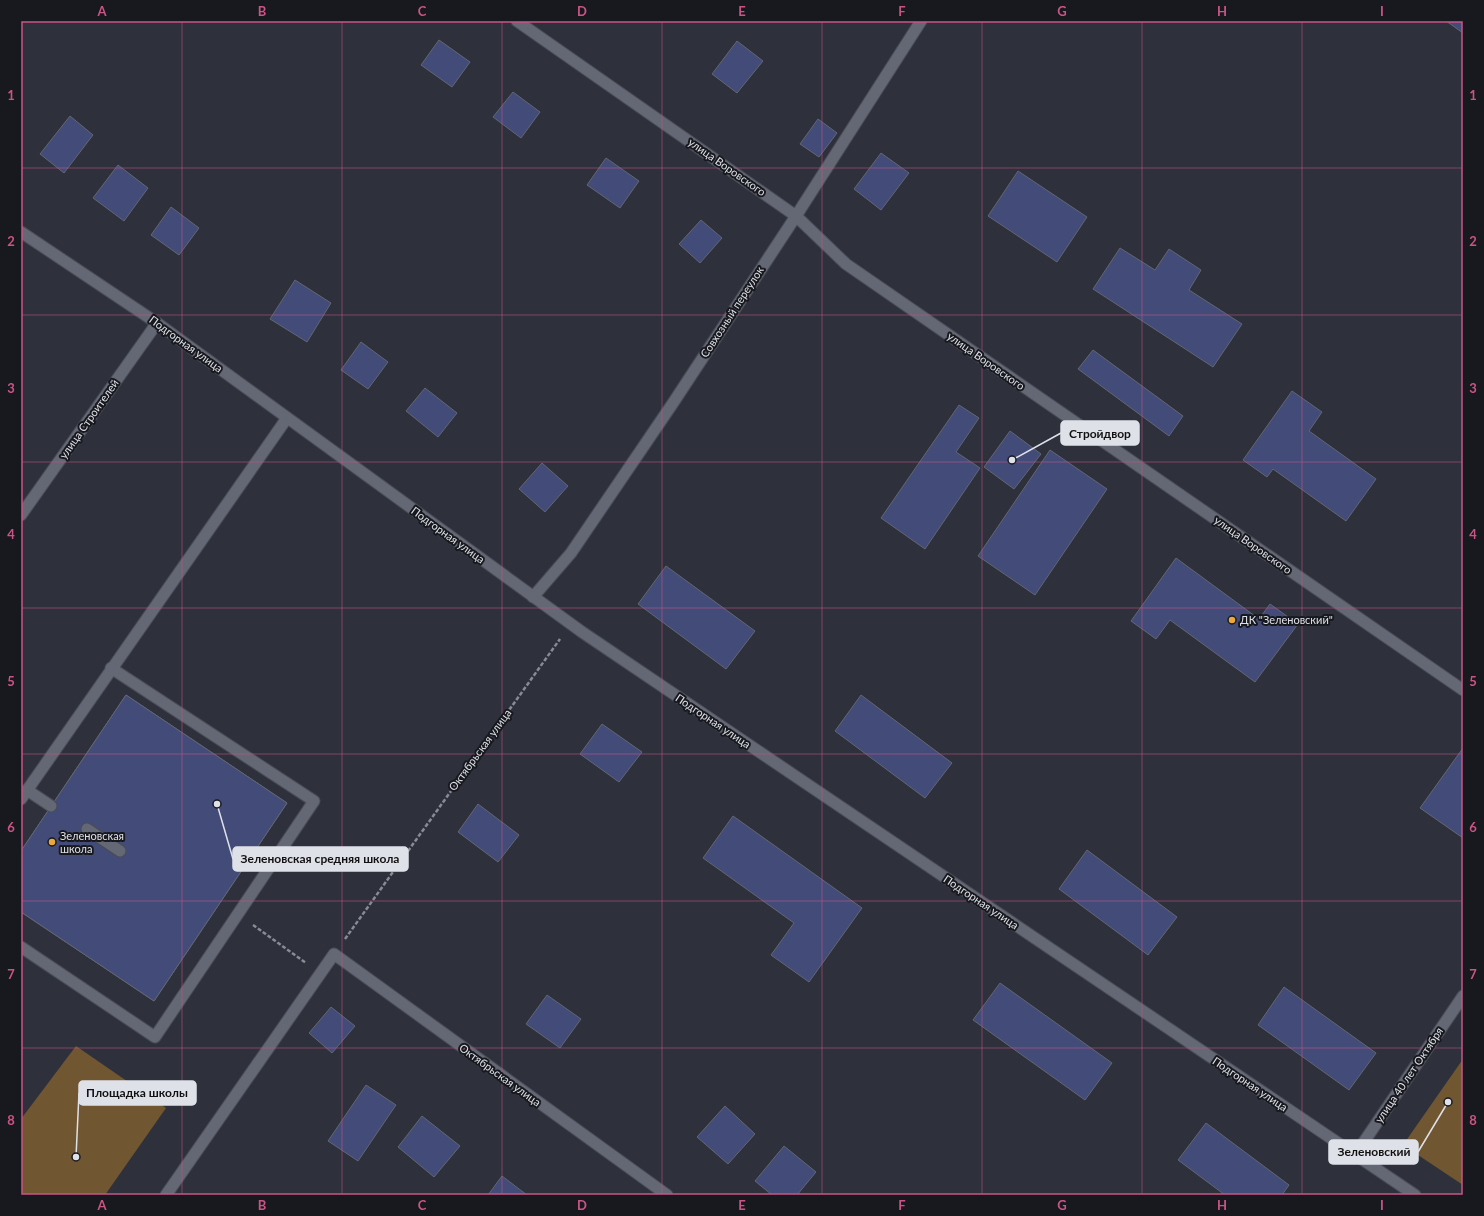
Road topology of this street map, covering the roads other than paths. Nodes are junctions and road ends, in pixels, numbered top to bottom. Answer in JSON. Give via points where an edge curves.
{"nodes":[{"id":1,"x":517,"y":21,"type":"edge"},
{"id":2,"x":921,"y":21,"type":"edge"},
{"id":3,"x":796,"y":216,"type":"junction"},
{"id":4,"x":21,"y":232,"type":"edge"},
{"id":5,"x":157,"y":323,"type":"junction"},
{"id":6,"x":286,"y":418,"type":"junction"},
{"id":7,"x":21,"y":515,"type":"edge"},
{"id":8,"x":533,"y":597,"type":"junction"},
{"id":9,"x":111,"y":668,"type":"junction"},
{"id":10,"x":1463,"y":690,"type":"edge"},
{"id":11,"x":24,"y":795,"type":"edge"},
{"id":12,"x":52,"y":806,"type":"dead end"},
{"id":13,"x":87,"y":829,"type":"dead end"},
{"id":14,"x":120,"y":851,"type":"dead end"},
{"id":15,"x":21,"y":947,"type":"edge"},
{"id":16,"x":1463,"y":996,"type":"edge"},
{"id":17,"x":1355,"y":1154,"type":"junction"},
{"id":18,"x":166,"y":1195,"type":"edge"},
{"id":19,"x":667,"y":1195,"type":"edge"},
{"id":20,"x":1415,"y":1195,"type":"edge"}],
"edges":[{"from":1,"to":3,"type":"street","name":"улица Воровского"},
{"from":2,"to":3,"type":"street","name":"Совхозный переулок"},
{"from":3,"to":8,"type":"street","name":"Совхозный переулок","via":[[576,547]]},
{"from":3,"to":10,"type":"street","name":"улица Воровского","via":[[846,264]]},
{"from":4,"to":5,"type":"street","name":"Подгорная улица"},
{"from":5,"to":6,"type":"street","name":"Подгорная улица"},
{"from":5,"to":7,"type":"street","name":"улица Строителей"},
{"from":6,"to":8,"type":"street","name":"Подгорная улица"},
{"from":6,"to":9,"type":"street"},
{"from":8,"to":17,"type":"street","name":"Подгорная улица"},
{"from":9,"to":11,"type":"street"},
{"from":9,"to":15,"type":"street","via":[[314,801],[155,1037]]},
{"from":11,"to":12,"type":"street"},
{"from":13,"to":14,"type":"street"},
{"from":16,"to":17,"type":"street","name":"улица 40 лет Октября"},
{"from":17,"to":20,"type":"street","name":"Подгорная улица"},
{"from":18,"to":19,"type":"street","name":"Октябрьская улица","via":[[334,954]]}]}
